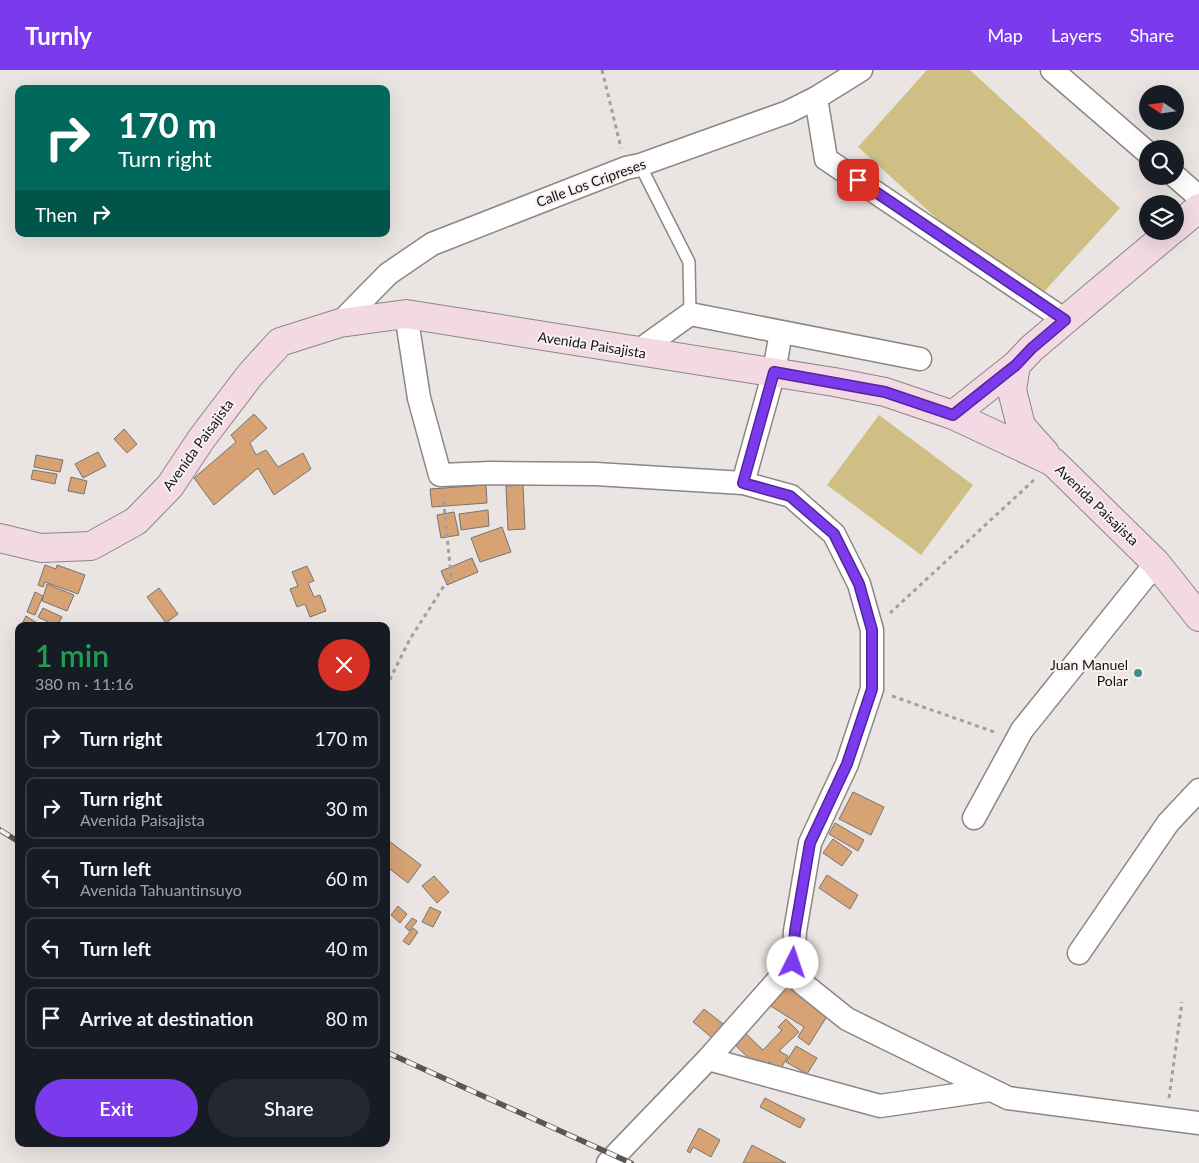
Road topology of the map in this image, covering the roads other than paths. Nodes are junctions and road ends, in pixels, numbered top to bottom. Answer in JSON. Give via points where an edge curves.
{"nodes":[{"id":1,"x":861,"y":70,"type":"edge"},
{"id":2,"x":1052,"y":70,"type":"edge"},
{"id":3,"x":816,"y":98,"type":"junction"},
{"id":4,"x":1139,"y":145,"type":"edge"},
{"id":5,"x":633,"y":167,"type":"junction"},
{"id":6,"x":1184,"y":184,"type":"edge"},
{"id":7,"x":1199,"y":197,"type":"edge"},
{"id":8,"x":1199,"y":208,"type":"edge"},
{"id":9,"x":1184,"y":220,"type":"edge"},
{"id":10,"x":1160,"y":240,"type":"edge"},
{"id":11,"x":406,"y":314,"type":"junction"},
{"id":12,"x":690,"y":314,"type":"junction"},
{"id":13,"x":1065,"y":320,"type":"junction"},
{"id":14,"x":340,"y":323,"type":"junction"},
{"id":15,"x":781,"y":332,"type":"junction"},
{"id":16,"x":637,"y":352,"type":"junction"},
{"id":17,"x":920,"y":359,"type":"dead end"},
{"id":18,"x":1016,"y":365,"type":"junction"},
{"id":19,"x":774,"y":372,"type":"junction"},
{"id":20,"x":953,"y":415,"type":"junction"},
{"id":21,"x":1053,"y":462,"type":"junction"},
{"id":22,"x":743,"y":483,"type":"junction"},
{"id":23,"x":0,"y":538,"type":"edge"},
{"id":24,"x":1156,"y":563,"type":"junction"},
{"id":25,"x":1199,"y":617,"type":"edge"},
{"id":26,"x":1199,"y":790,"type":"edge"},
{"id":27,"x":974,"y":818,"type":"dead end"},
{"id":28,"x":1080,"y":953,"type":"dead end"},
{"id":29,"x":793,"y":963,"type":"junction"},
{"id":30,"x":708,"y":1059,"type":"junction"},
{"id":31,"x":990,"y":1090,"type":"junction"},
{"id":32,"x":1199,"y":1123,"type":"edge"},
{"id":33,"x":608,"y":1163,"type":"edge"}],
"edges":[{"from":1,"to":3,"type":"street","name":"Calle Los Cripreses"},
{"from":2,"to":4,"type":"street"},
{"from":3,"to":5,"type":"street","name":"Calle Los Cripreses","via":[[788,112]]},
{"from":3,"to":13,"type":"street","via":[[826,159]]},
{"from":5,"to":12,"type":"lane","via":[[689,262]]},
{"from":5,"to":14,"type":"street","name":"Calle Los Cripreses","via":[[432,244],[388,274]]},
{"from":6,"to":7,"type":"street"},
{"from":8,"to":9,"type":"main road"},
{"from":10,"to":13,"type":"main road"},
{"from":11,"to":14,"type":"main road","name":"Avenida Paisajista"},
{"from":11,"to":16,"type":"main road","name":"Avenida Paisajista"},
{"from":11,"to":22,"type":"street","via":[[419,398],[440,475],[596,474]]},
{"from":12,"to":15,"type":"street"},
{"from":12,"to":16,"type":"street"},
{"from":13,"to":18,"type":"main road"},
{"from":14,"to":23,"type":"main road","name":"Avenida Paisajista","via":[[280,342],[250,375],[170,486],[136,521],[90,546],[42,548]]},
{"from":15,"to":17,"type":"street"},
{"from":15,"to":19,"type":"street"},
{"from":16,"to":19,"type":"main road","name":"Avenida Paisajista"},
{"from":18,"to":20,"type":"main road"},
{"from":18,"to":21,"type":"main road","via":[[1012,390],[1021,426]]},
{"from":19,"to":20,"type":"main road","name":"Avenida Paisajista","via":[[885,392]]},
{"from":19,"to":22,"type":"street"},
{"from":20,"to":21,"type":"main road","name":"Avenida Paisajista"},
{"from":21,"to":24,"type":"main road","name":"Avenida Paisajista"},
{"from":22,"to":29,"type":"street","via":[[790,496],[834,534],[859,584],[872,630],[872,689],[847,764],[810,843],[795,931]]},
{"from":24,"to":25,"type":"main road","name":"Avenida Paisajista"},
{"from":24,"to":27,"type":"street","via":[[1022,730]]},
{"from":26,"to":28,"type":"street","via":[[1168,823]]},
{"from":29,"to":30,"type":"street"},
{"from":29,"to":31,"type":"street","via":[[802,983],[847,1020]]},
{"from":30,"to":31,"type":"street","via":[[880,1106]]},
{"from":30,"to":33,"type":"street"},
{"from":31,"to":32,"type":"street","via":[[1008,1098]]}]}
